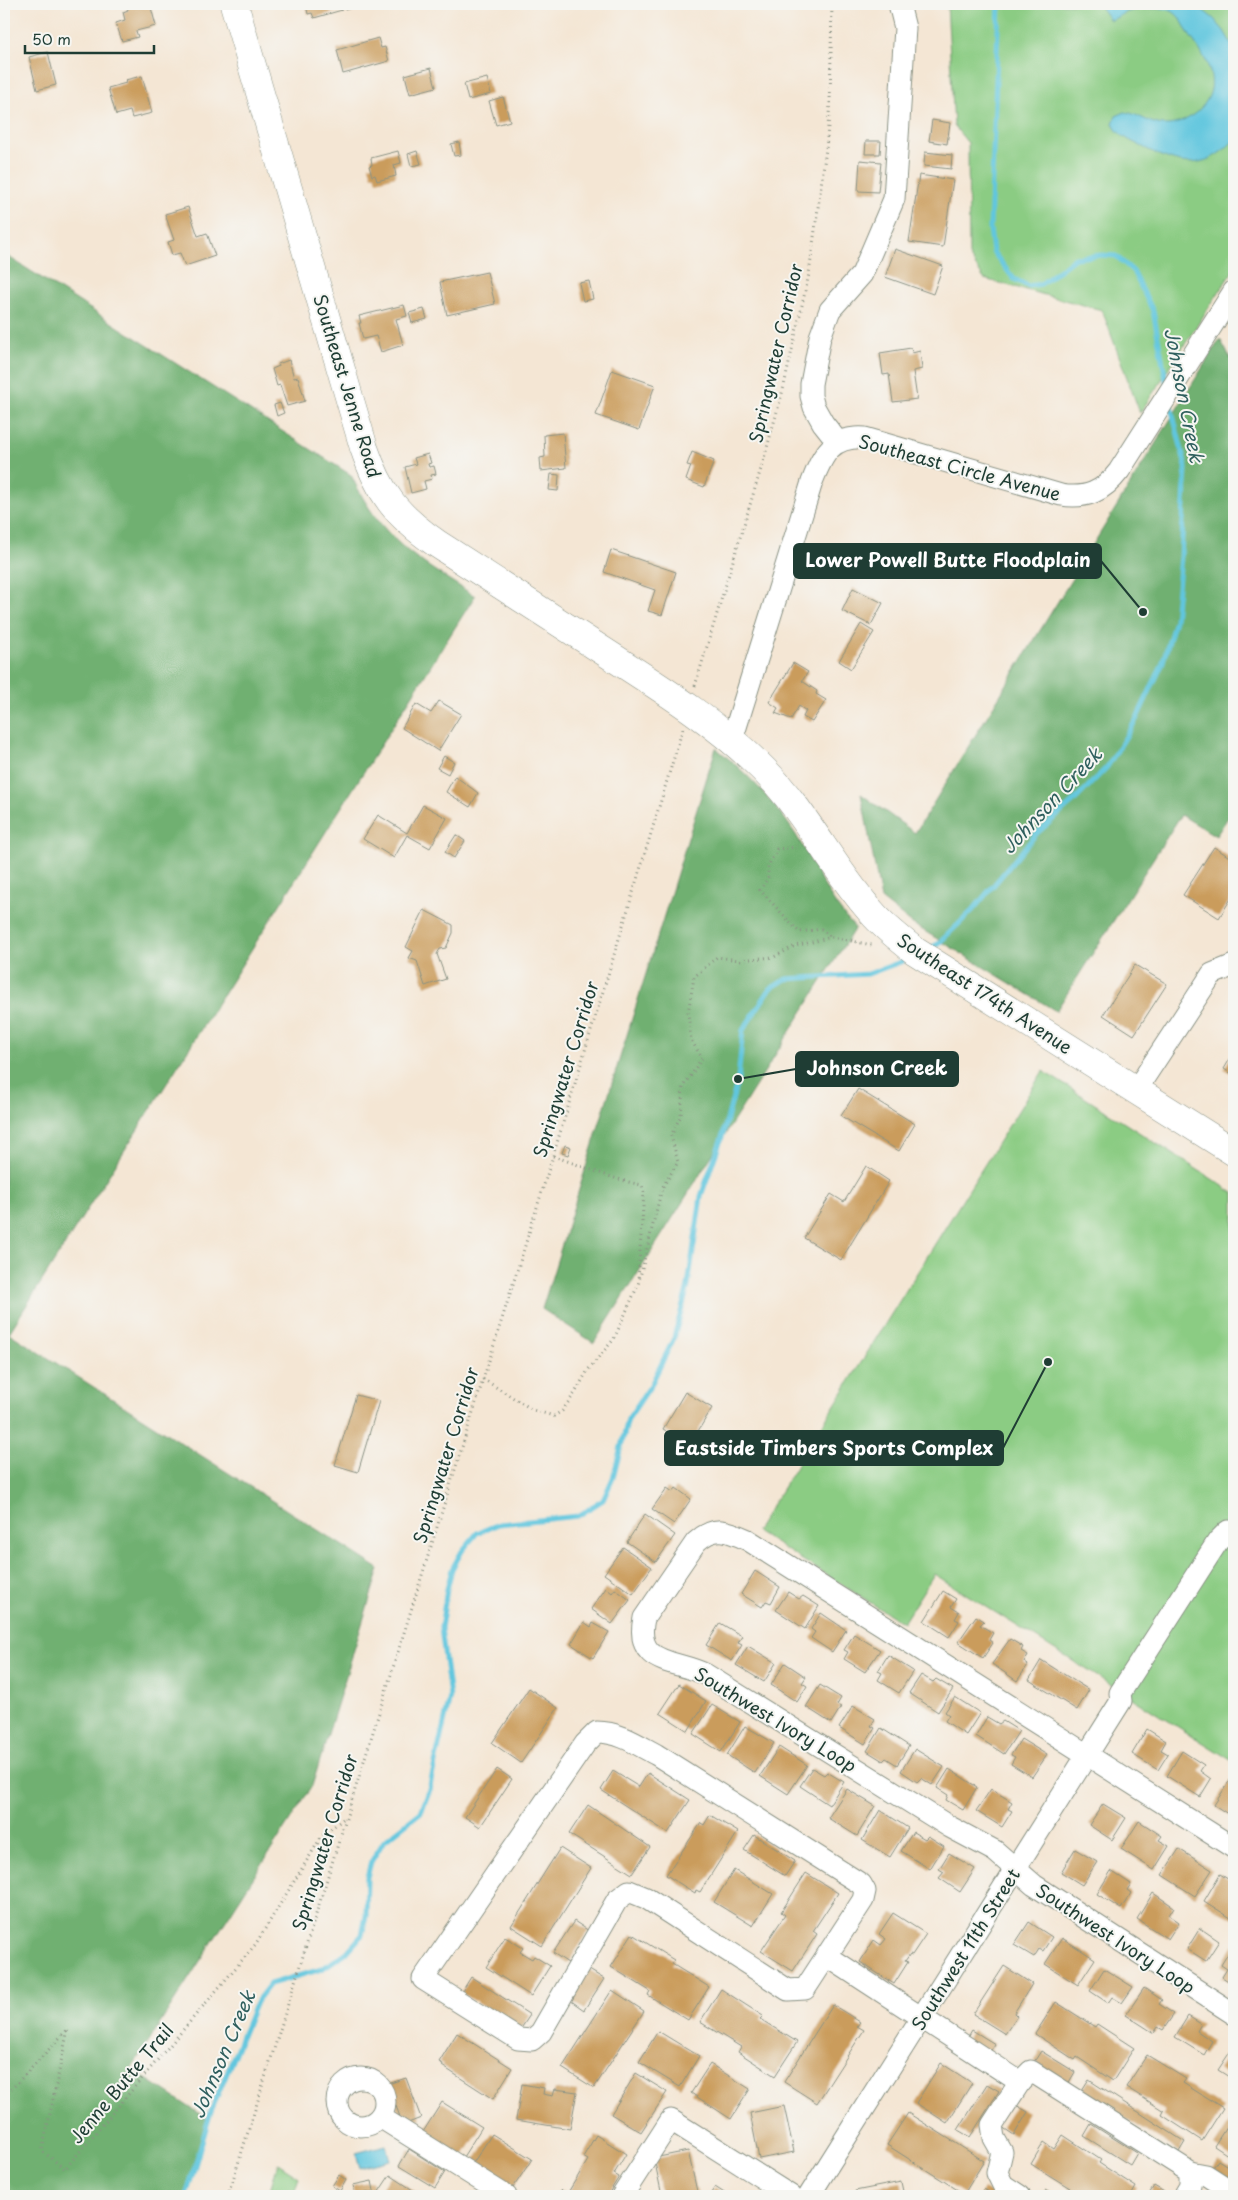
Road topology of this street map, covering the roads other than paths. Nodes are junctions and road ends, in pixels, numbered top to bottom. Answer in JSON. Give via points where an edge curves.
{"nodes":[{"id":1,"x":234,"y":4,"type":"edge"},
{"id":2,"x":899,"y":4,"type":"edge"},
{"id":3,"x":1234,"y":291,"type":"edge"},
{"id":4,"x":838,"y":442,"type":"junction"},
{"id":5,"x":689,"y":706,"type":"joint"},
{"id":6,"x":732,"y":740,"type":"junction"},
{"id":7,"x":1234,"y":965,"type":"edge"},
{"id":8,"x":1136,"y":1090,"type":"junction"},
{"id":9,"x":1234,"y":1152,"type":"edge"},
{"id":10,"x":1234,"y":1531,"type":"edge"},
{"id":11,"x":1087,"y":1755,"type":"junction"},
{"id":12,"x":1234,"y":1848,"type":"edge"},
{"id":13,"x":1015,"y":1869,"type":"junction"},
{"id":14,"x":827,"y":1956,"type":"junction"},
{"id":15,"x":1234,"y":2014,"type":"edge"},
{"id":16,"x":921,"y":2018,"type":"junction"},
{"id":17,"x":1020,"y":2082,"type":"junction"},
{"id":18,"x":380,"y":2117,"type":"dead end"},
{"id":19,"x":1190,"y":2172,"type":"junction"},
{"id":20,"x":1234,"y":2193,"type":"edge"},
{"id":21,"x":506,"y":2196,"type":"edge"},
{"id":22,"x":622,"y":2196,"type":"edge"},
{"id":23,"x":791,"y":2196,"type":"edge"},
{"id":24,"x":809,"y":2196,"type":"edge"},
{"id":25,"x":1020,"y":2196,"type":"edge"},
{"id":26,"x":1184,"y":2196,"type":"edge"}],
"edges":[{"from":1,"to":5,"type":"main road","name":"Southeast Jenne Road","via":[[364,448],[373,475],[389,502],[412,526],[436,543]]},
{"from":2,"to":4,"type":"street","via":[[905,28],[894,199],[862,274],[830,310],[820,337],[811,384],[814,407]]},
{"from":3,"to":4,"type":"street","name":"Southeast Circle Avenue","via":[[1112,480],[1096,493],[1061,495],[865,438]]},
{"from":4,"to":6,"type":"street","name":"Southeast Circle Avenue","via":[[824,455],[812,482]]},
{"from":5,"to":6,"type":"main road","name":"Southeast 174th Avenue"},
{"from":6,"to":8,"type":"main road","name":"Southeast 174th Avenue","via":[[779,785],[860,898],[895,936]]},
{"from":7,"to":8,"type":"street","via":[[1212,974]]},
{"from":8,"to":9,"type":"main road","name":"Southeast 174th Avenue"},
{"from":10,"to":11,"type":"street","name":"Southwest 11th Street","via":[[1228,1531],[1218,1541],[1120,1693],[1121,1701]]},
{"from":11,"to":12,"type":"street","name":"Southwest Ivory Loop"},
{"from":11,"to":13,"type":"street","name":"Southwest 11th Street"},
{"from":11,"to":13,"type":"street","name":"Southwest Ivory Loop","via":[[748,1540],[730,1532],[718,1530],[704,1534],[696,1542],[644,1618],[642,1629],[646,1650],[654,1656],[705,1674],[950,1827],[995,1851]]},
{"from":13,"to":15,"type":"street","name":"Southwest Ivory Loop","via":[[1034,1885]]},
{"from":13,"to":16,"type":"street","name":"Southwest 11th Street"},
{"from":14,"to":14,"type":"street","via":[[863,1900],[865,1891],[861,1884],[657,1755],[623,1737],[597,1732],[585,1744],[423,1979],[518,2039],[532,2040],[541,2032],[617,1900],[629,1891],[646,1898],[788,1990],[806,1989]]},
{"from":14,"to":16,"type":"street"},
{"from":16,"to":17,"type":"street"},
{"from":16,"to":24,"type":"street","name":"Southwest 11th Street"},
{"from":17,"to":19,"type":"street","via":[[1031,2071]]},
{"from":17,"to":25,"type":"street","via":[[992,2125],[994,2138],[1002,2152],[997,2173],[1003,2186]]},
{"from":18,"to":21,"type":"street"},
{"from":19,"to":20,"type":"street","via":[[1206,2175]]},
{"from":19,"to":26,"type":"street","via":[[1190,2186]]},
{"from":22,"to":23,"type":"street","via":[[671,2120]]}]}
